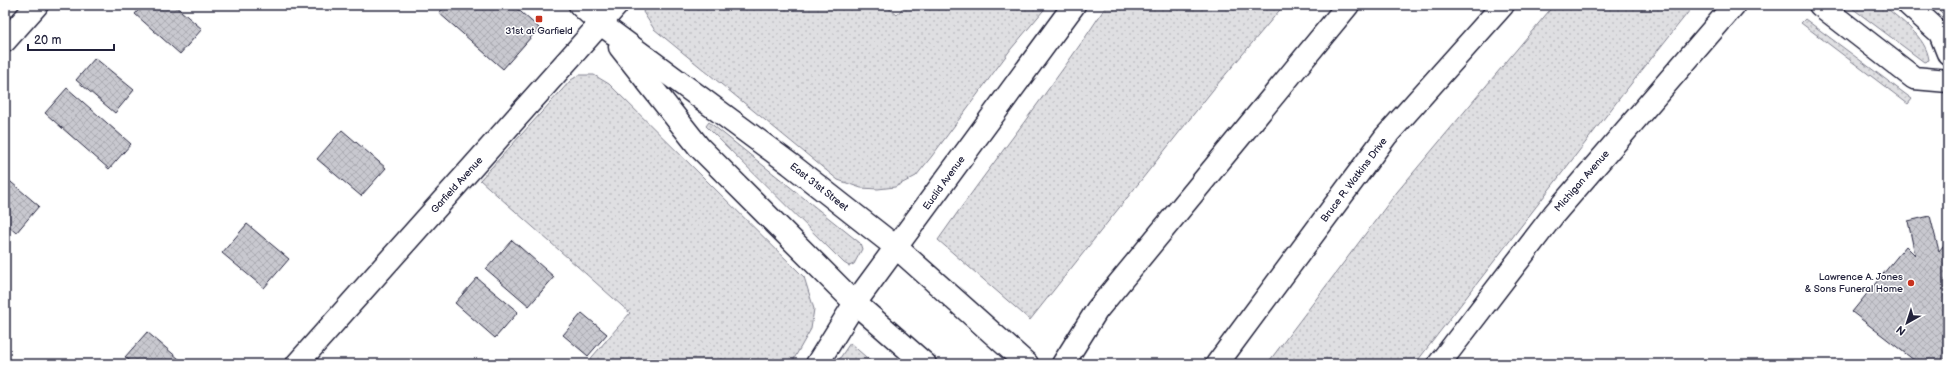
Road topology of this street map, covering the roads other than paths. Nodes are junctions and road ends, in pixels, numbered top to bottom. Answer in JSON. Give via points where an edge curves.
{"nodes":[{"id":1,"x":37,"y":5,"type":"edge"},
{"id":2,"x":580,"y":5,"type":"edge"},
{"id":3,"x":617,"y":5,"type":"edge"},
{"id":4,"x":1074,"y":5,"type":"edge"},
{"id":5,"x":1348,"y":5,"type":"edge"},
{"id":6,"x":1504,"y":5,"type":"edge"},
{"id":7,"x":1734,"y":5,"type":"edge"},
{"id":8,"x":1820,"y":5,"type":"edge"},
{"id":9,"x":1908,"y":5,"type":"edge"},
{"id":10,"x":601,"y":24,"type":"junction"},
{"id":11,"x":5,"y":41,"type":"edge"},
{"id":12,"x":1948,"y":52,"type":"edge"},
{"id":13,"x":1948,"y":81,"type":"edge"},
{"id":14,"x":897,"y":248,"type":"junction"},
{"id":15,"x":855,"y":303,"type":"junction"},
{"id":16,"x":1097,"y":310,"type":"junction"},
{"id":17,"x":924,"y":363,"type":"edge"},
{"id":18,"x":296,"y":364,"type":"edge"},
{"id":19,"x":817,"y":364,"type":"edge"},
{"id":20,"x":1027,"y":364,"type":"edge"},
{"id":21,"x":1047,"y":364,"type":"edge"},
{"id":22,"x":1063,"y":364,"type":"edge"},
{"id":23,"x":1217,"y":364,"type":"edge"},
{"id":24,"x":1439,"y":364,"type":"edge"}],
"edges":[{"from":1,"to":11,"type":"main road"},
{"from":2,"to":10,"type":"main road","name":"East 31st Street"},
{"from":3,"to":10,"type":"main road","name":"Garfield Avenue"},
{"from":4,"to":14,"type":"main road","name":"Euclid Avenue"},
{"from":5,"to":16,"type":"main road"},
{"from":6,"to":23,"type":"main road","name":"Bruce R. Watkins Drive","via":[[1386,136]]},
{"from":7,"to":24,"type":"main road","name":"Michigan Avenue","via":[[1554,214]]},
{"from":8,"to":13,"type":"main road","via":[[1914,78]]},
{"from":9,"to":12,"type":"main road","via":[[1940,33]]},
{"from":10,"to":14,"type":"main road","name":"East 31st Street","via":[[790,164]]},
{"from":10,"to":15,"type":"main road","name":"East 31st Street","via":[[699,147]]},
{"from":10,"to":18,"type":"main road","name":"Garfield Avenue"},
{"from":14,"to":15,"type":"main road","name":"Euclid Avenue"},
{"from":14,"to":20,"type":"main road","name":"East 31st Street"},
{"from":15,"to":17,"type":"main road","name":"East 31st Street"},
{"from":15,"to":19,"type":"main road","name":"Euclid Avenue"},
{"from":16,"to":21,"type":"main road"},
{"from":16,"to":22,"type":"main road"}]}
